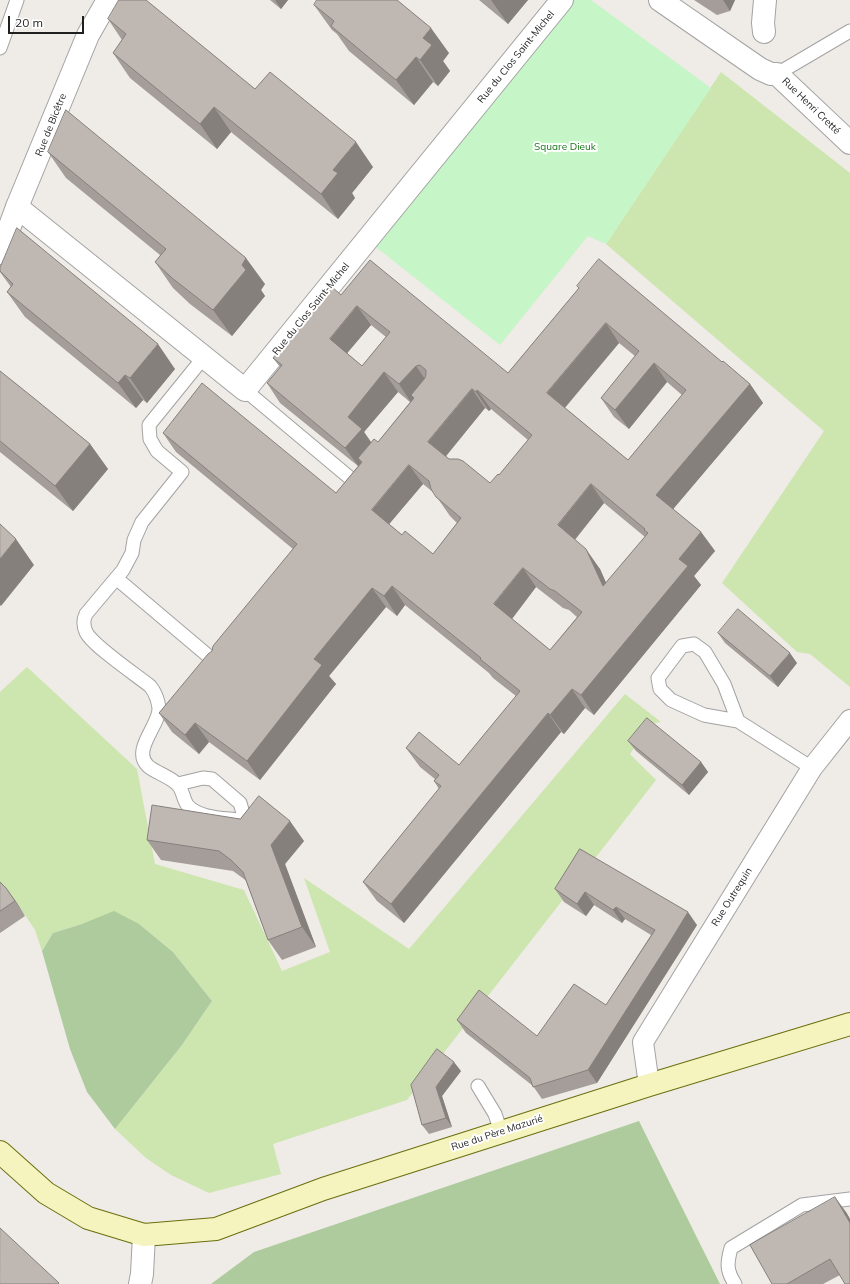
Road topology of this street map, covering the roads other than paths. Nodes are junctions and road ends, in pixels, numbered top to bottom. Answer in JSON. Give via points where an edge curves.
{"nodes":[{"id":1,"x":17,"y":0,"type":"edge"},
{"id":2,"x":108,"y":0,"type":"edge"},
{"id":3,"x":562,"y":0,"type":"edge"},
{"id":4,"x":660,"y":0,"type":"edge"},
{"id":5,"x":765,"y":0,"type":"edge"},
{"id":6,"x":850,"y":31,"type":"edge"},
{"id":7,"x":764,"y":32,"type":"dead end"},
{"id":8,"x":0,"y":48,"type":"edge"},
{"id":9,"x":777,"y":74,"type":"junction"},
{"id":10,"x":850,"y":143,"type":"edge"},
{"id":11,"x":17,"y":207,"type":"junction"},
{"id":12,"x":0,"y":253,"type":"edge"},
{"id":13,"x":204,"y":357,"type":"junction"},
{"id":14,"x":245,"y":390,"type":"junction"},
{"id":15,"x":372,"y":465,"type":"edge"},
{"id":16,"x":116,"y":578,"type":"junction"},
{"id":17,"x":218,"y":665,"type":"edge"},
{"id":18,"x":850,"y":720,"type":"edge"},
{"id":19,"x":738,"y":721,"type":"junction"},
{"id":20,"x":812,"y":768,"type":"junction"},
{"id":21,"x":178,"y":784,"type":"junction"},
{"id":22,"x":850,"y":1024,"type":"edge"},
{"id":23,"x":649,"y":1085,"type":"junction"},
{"id":24,"x":478,"y":1086,"type":"dead end"},
{"id":25,"x":501,"y":1132,"type":"junction"},
{"id":26,"x":0,"y":1152,"type":"edge"},
{"id":27,"x":850,"y":1199,"type":"edge"},
{"id":28,"x":144,"y":1235,"type":"junction"},
{"id":29,"x":140,"y":1284,"type":"edge"},
{"id":30,"x":735,"y":1284,"type":"edge"}],
"edges":[{"from":1,"to":8,"type":"lane"},
{"from":2,"to":11,"type":"street","name":"Rue de Bicêtre","via":[[88,35]]},
{"from":3,"to":14,"type":"street","name":"Rue du Clos Saint-Michel"},
{"from":4,"to":9,"type":"street","name":"Rue Henri Cretté","via":[[760,69]]},
{"from":5,"to":7,"type":"street"},
{"from":6,"to":9,"type":"lane"},
{"from":9,"to":10,"type":"street","name":"Rue Henri Cretté"},
{"from":11,"to":12,"type":"street","name":"Rue de Bicêtre"},
{"from":11,"to":13,"type":"street"},
{"from":13,"to":14,"type":"street"},
{"from":13,"to":16,"type":"lane","via":[[149,426],[150,440],[157,451],[182,472],[142,522],[129,560]]},
{"from":14,"to":15,"type":"lane","via":[[356,484]]},
{"from":16,"to":17,"type":"lane"},
{"from":16,"to":21,"type":"lane","via":[[86,614],[83,625],[95,644],[154,691],[159,709],[155,724],[145,743],[144,758],[148,765]]},
{"from":18,"to":20,"type":"street","name":"Rue Outrequin"},
{"from":19,"to":19,"type":"lane","via":[[724,684],[705,652],[694,644],[682,646],[658,678],[660,689],[671,700],[704,715]]},
{"from":19,"to":20,"type":"lane"},
{"from":20,"to":23,"type":"street","name":"Rue Outrequin","via":[[643,1042]]},
{"from":21,"to":21,"type":"lane","via":[[188,806],[200,814],[238,820],[242,818],[240,803],[212,779],[203,778]]},
{"from":22,"to":23,"type":"main road","name":"Rue du Père Mazurié"},
{"from":23,"to":25,"type":"main road","name":"Rue du Père Mazurié"},
{"from":24,"to":25,"type":"lane","via":[[495,1114]]},
{"from":25,"to":28,"type":"main road","name":"Rue du Père Mazurié","via":[[324,1189],[216,1229]]},
{"from":26,"to":28,"type":"main road","via":[[46,1193],[88,1218]]},
{"from":27,"to":30,"type":"lane","via":[[802,1205],[730,1248],[727,1261],[729,1275]]},
{"from":28,"to":29,"type":"street"}]}
